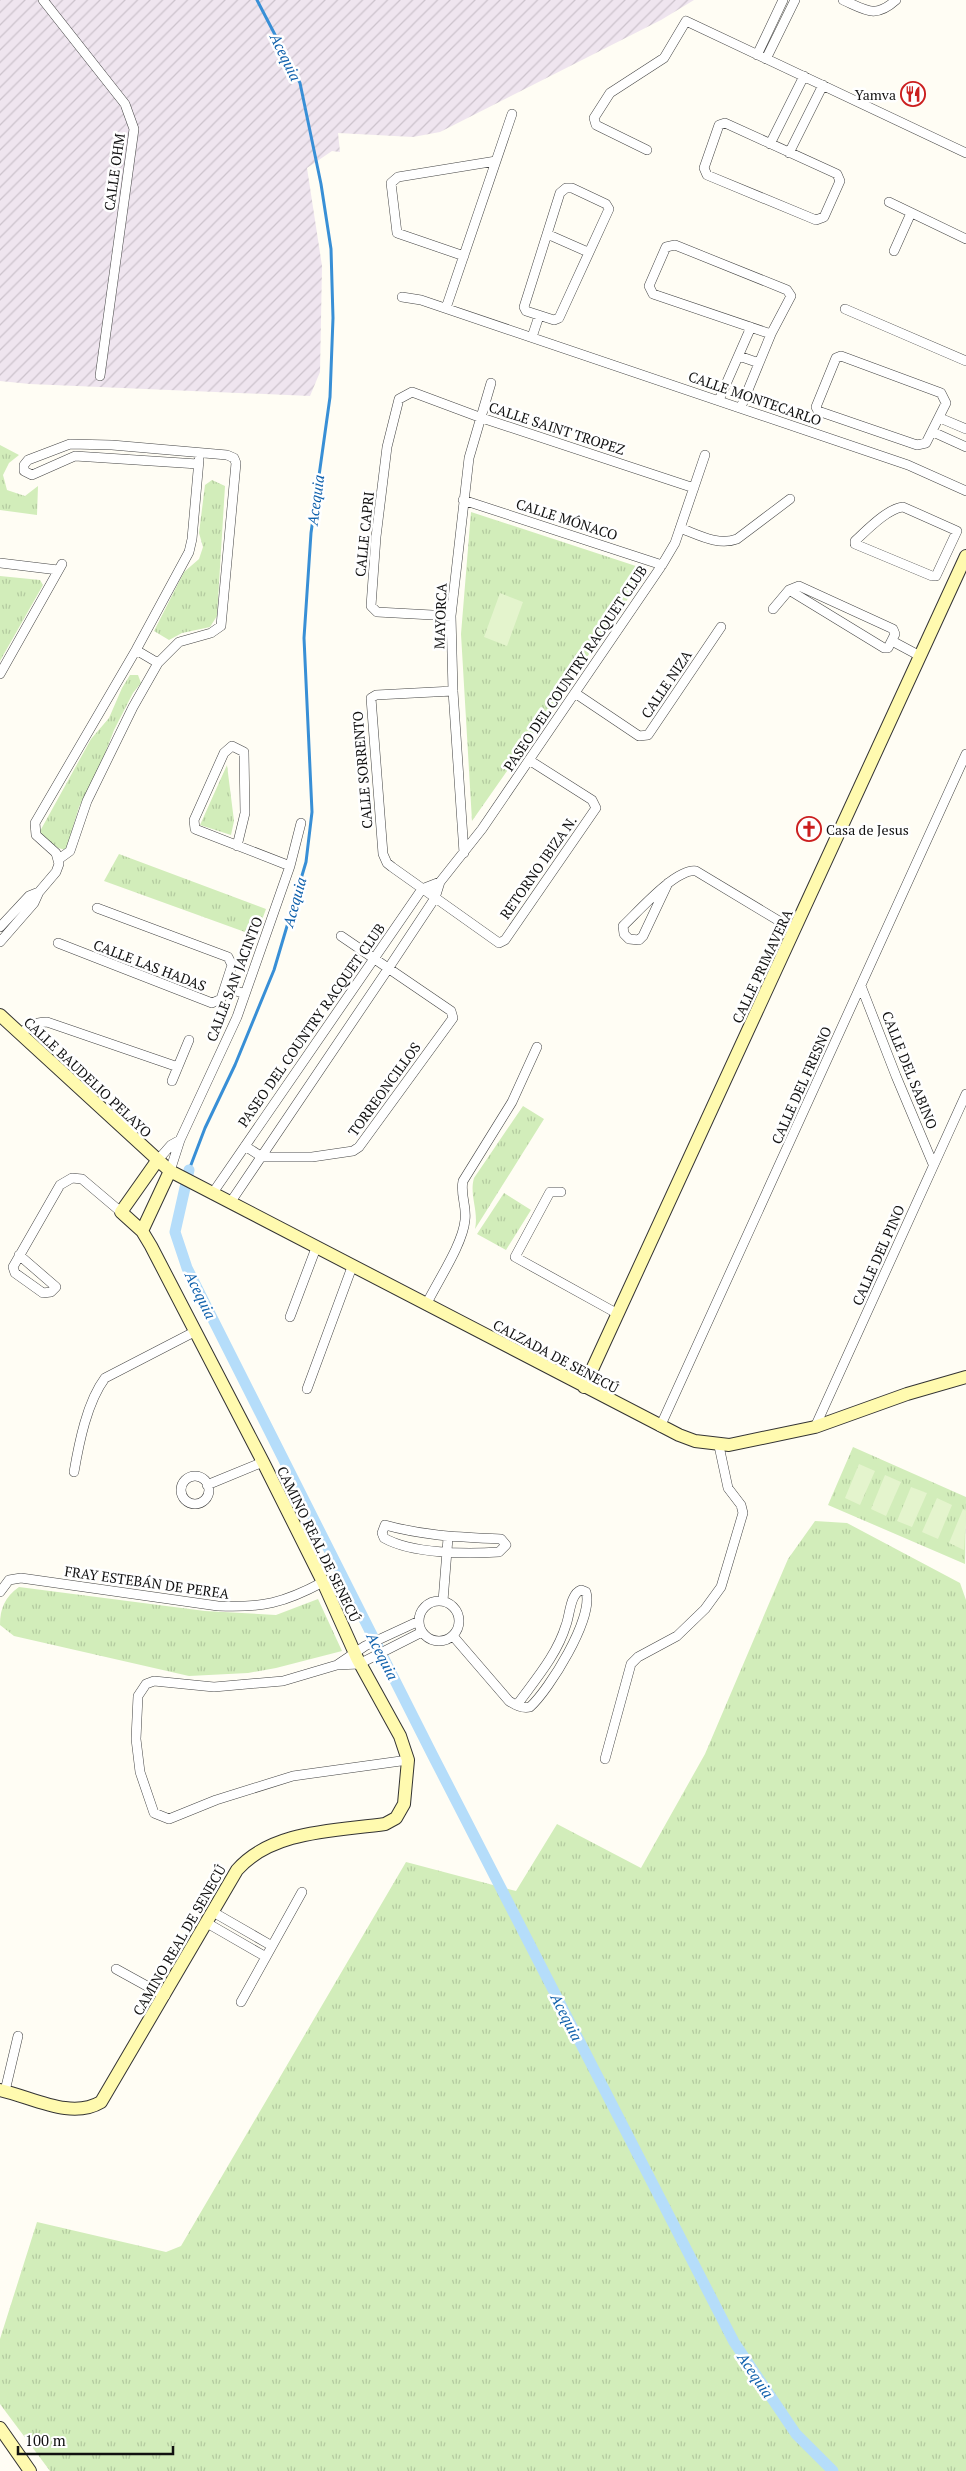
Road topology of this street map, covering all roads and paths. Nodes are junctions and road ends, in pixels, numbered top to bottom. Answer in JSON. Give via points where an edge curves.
{"nodes":[{"id":1,"x":43,"y":0,"type":"edge"},
{"id":2,"x":783,"y":0,"type":"edge"},
{"id":3,"x":795,"y":0,"type":"edge"},
{"id":4,"x":843,"y":0,"type":"edge"},
{"id":5,"x":896,"y":0,"type":"edge"},
{"id":6,"x":757,"y":55,"type":"junction"},
{"id":7,"x":766,"y":59,"type":"junction"},
{"id":8,"x":804,"y":76,"type":"junction"},
{"id":9,"x":823,"y":85,"type":"junction"},
{"id":10,"x":512,"y":114,"type":"dead end"},
{"id":11,"x":770,"y":144,"type":"junction"},
{"id":12,"x":648,"y":150,"type":"dead end"},
{"id":13,"x":789,"y":152,"type":"junction"},
{"id":14,"x":966,"y":153,"type":"edge"},
{"id":15,"x":496,"y":161,"type":"junction"},
{"id":16,"x":889,"y":202,"type":"dead end"},
{"id":17,"x":911,"y":213,"type":"junction"},
{"id":18,"x":547,"y":234,"type":"junction"},
{"id":19,"x":966,"y":239,"type":"edge"},
{"id":20,"x":894,"y":251,"type":"dead end"},
{"id":21,"x":588,"y":252,"type":"junction"},
{"id":22,"x":464,"y":256,"type":"junction"},
{"id":23,"x":402,"y":297,"type":"dead end"},
{"id":24,"x":446,"y":308,"type":"junction"},
{"id":25,"x":846,"y":309,"type":"dead end"},
{"id":26,"x":539,"y":316,"type":"junction"},
{"id":27,"x":751,"y":327,"type":"junction"},
{"id":28,"x":771,"y":334,"type":"junction"},
{"id":29,"x":532,"y":337,"type":"junction"},
{"id":30,"x":738,"y":356,"type":"junction"},
{"id":31,"x":966,"y":361,"type":"edge"},
{"id":32,"x":759,"y":363,"type":"junction"},
{"id":33,"x":100,"y":376,"type":"dead end"},
{"id":34,"x":490,"y":382,"type":"dead end"},
{"id":35,"x":412,"y":392,"type":"joint"},
{"id":36,"x":719,"y":400,"type":"junction"},
{"id":37,"x":741,"y":408,"type":"junction"},
{"id":38,"x":480,"y":417,"type":"junction"},
{"id":39,"x":940,"y":418,"type":"junction"},
{"id":40,"x":966,"y":429,"type":"edge"},
{"id":41,"x":932,"y":432,"type":"junction"},
{"id":42,"x":112,"y":445,"type":"junction"},
{"id":43,"x":966,"y":447,"type":"edge"},
{"id":44,"x":199,"y":453,"type":"junction"},
{"id":45,"x":705,"y":455,"type":"dead end"},
{"id":46,"x":112,"y":458,"type":"junction"},
{"id":47,"x":198,"y":464,"type":"junction"},
{"id":48,"x":694,"y":488,"type":"junction"},
{"id":49,"x":966,"y":491,"type":"edge"},
{"id":50,"x":790,"y":499,"type":"dead end"},
{"id":51,"x":463,"y":500,"type":"junction"},
{"id":52,"x":680,"y":528,"type":"junction"},
{"id":53,"x":948,"y":554,"type":"junction"},
{"id":54,"x":965,"y":558,"type":"edge"},
{"id":55,"x":0,"y":563,"type":"edge"},
{"id":56,"x":662,"y":565,"type":"junction"},
{"id":57,"x":789,"y":590,"type":"junction"},
{"id":58,"x":773,"y":609,"type":"dead end"},
{"id":59,"x":451,"y":616,"type":"junction"},
{"id":60,"x":722,"y":627,"type":"dead end"},
{"id":61,"x":892,"y":641,"type":"junction"},
{"id":62,"x":136,"y":650,"type":"junction"},
{"id":63,"x":920,"y":656,"type":"junction"},
{"id":64,"x":158,"y":663,"type":"junction"},
{"id":65,"x":0,"y":674,"type":"edge"},
{"id":66,"x":453,"y":691,"type":"junction"},
{"id":67,"x":575,"y":693,"type":"junction"},
{"id":68,"x":966,"y":754,"type":"edge"},
{"id":69,"x":529,"y":760,"type":"junction"},
{"id":70,"x":301,"y":823,"type":"dead end"},
{"id":71,"x":237,"y":846,"type":"junction"},
{"id":72,"x":464,"y":853,"type":"junction"},
{"id":73,"x":59,"y":859,"type":"junction"},
{"id":74,"x":290,"y":866,"type":"junction"},
{"id":75,"x":440,"y":882,"type":"junction"},
{"id":76,"x":668,"y":884,"type":"junction"},
{"id":77,"x":422,"y":889,"type":"junction"},
{"id":78,"x":434,"y":898,"type":"junction"},
{"id":79,"x":96,"y":908,"type":"dead end"},
{"id":80,"x":20,"y":912,"type":"junction"},
{"id":81,"x":0,"y":927,"type":"edge"},
{"id":82,"x":794,"y":930,"type":"junction"},
{"id":83,"x":341,"y":936,"type":"dead end"},
{"id":84,"x":1,"y":939,"type":"edge"},
{"id":85,"x":58,"y":943,"type":"dead end"},
{"id":86,"x":373,"y":958,"type":"junction"},
{"id":87,"x":388,"y":969,"type":"junction"},
{"id":88,"x":861,"y":986,"type":"junction"},
{"id":89,"x":225,"y":987,"type":"junction"},
{"id":90,"x":245,"y":994,"type":"junction"},
{"id":91,"x":0,"y":1015,"type":"edge"},
{"id":92,"x":23,"y":1031,"type":"junction"},
{"id":93,"x":190,"y":1040,"type":"dead end"},
{"id":94,"x":537,"y":1047,"type":"dead end"},
{"id":95,"x":178,"y":1067,"type":"junction"},
{"id":96,"x":172,"y":1081,"type":"dead end"},
{"id":97,"x":966,"y":1094,"type":"edge"},
{"id":98,"x":180,"y":1140,"type":"junction"},
{"id":99,"x":245,"y":1146,"type":"junction"},
{"id":100,"x":262,"y":1157,"type":"junction"},
{"id":101,"x":156,"y":1161,"type":"junction"},
{"id":102,"x":934,"y":1164,"type":"junction"},
{"id":103,"x":170,"y":1171,"type":"junction"},
{"id":104,"x":561,"y":1192,"type":"dead end"},
{"id":105,"x":212,"y":1194,"type":"junction"},
{"id":106,"x":230,"y":1203,"type":"junction"},
{"id":107,"x":121,"y":1212,"type":"junction"},
{"id":108,"x":142,"y":1231,"type":"junction"},
{"id":109,"x":316,"y":1248,"type":"junction"},
{"id":110,"x":19,"y":1255,"type":"junction"},
{"id":111,"x":352,"y":1267,"type":"junction"},
{"id":112,"x":426,"y":1305,"type":"junction"},
{"id":113,"x":618,"y":1314,"type":"junction"},
{"id":114,"x":290,"y":1317,"type":"dead end"},
{"id":115,"x":194,"y":1332,"type":"junction"},
{"id":116,"x":966,"y":1377,"type":"edge"},
{"id":117,"x":584,"y":1387,"type":"junction"},
{"id":118,"x":307,"y":1389,"type":"dead end"},
{"id":119,"x":660,"y":1428,"type":"junction"},
{"id":120,"x":815,"y":1428,"type":"junction"},
{"id":121,"x":719,"y":1446,"type":"junction"},
{"id":122,"x":263,"y":1462,"type":"junction"},
{"id":123,"x":74,"y":1472,"type":"dead end"},
{"id":124,"x":206,"y":1485,"type":"dead end"},
{"id":125,"x":448,"y":1538,"type":"junction"},
{"id":126,"x":446,"y":1552,"type":"junction"},
{"id":127,"x":323,"y":1582,"type":"junction"},
{"id":128,"x":0,"y":1592,"type":"edge"},
{"id":129,"x":443,"y":1601,"type":"junction"},
{"id":130,"x":419,"y":1621,"type":"junction"},
{"id":131,"x":422,"y":1632,"type":"junction"},
{"id":132,"x":453,"y":1636,"type":"junction"},
{"id":133,"x":555,"y":1652,"type":"junction"},
{"id":134,"x":359,"y":1654,"type":"junction"},
{"id":135,"x":566,"y":1658,"type":"junction"},
{"id":136,"x":517,"y":1706,"type":"junction"},
{"id":137,"x":605,"y":1759,"type":"dead end"},
{"id":138,"x":408,"y":1760,"type":"junction"},
{"id":139,"x":302,"y":1892,"type":"dead end"},
{"id":140,"x":210,"y":1918,"type":"junction"},
{"id":141,"x":272,"y":1946,"type":"junction"},
{"id":142,"x":266,"y":1957,"type":"junction"},
{"id":143,"x":116,"y":1969,"type":"dead end"},
{"id":144,"x":165,"y":1996,"type":"junction"},
{"id":145,"x":241,"y":2002,"type":"dead end"},
{"id":146,"x":18,"y":2036,"type":"dead end"},
{"id":147,"x":2,"y":2090,"type":"edge"},
{"id":148,"x":0,"y":2428,"type":"edge"},
{"id":149,"x":4,"y":2441,"type":"edge"},
{"id":150,"x":30,"y":2471,"type":"edge"}],
"edges":[{"from":1,"to":33,"type":"street","name":"CALLE OHM","via":[[125,104],[134,128]]},
{"from":2,"to":6,"type":"street"},
{"from":3,"to":7,"type":"street"},
{"from":4,"to":5,"type":"street","via":[[873,12],[885,10]]},
{"from":6,"to":7,"type":"street"},
{"from":6,"to":12,"type":"street","via":[[686,21],[664,58],[610,93],[594,118],[596,125]]},
{"from":7,"to":8,"type":"street"},
{"from":8,"to":9,"type":"street"},
{"from":8,"to":11,"type":"street"},
{"from":9,"to":13,"type":"street"},
{"from":9,"to":14,"type":"street"},
{"from":10,"to":15,"type":"street"},
{"from":11,"to":13,"type":"street"},
{"from":11,"to":13,"type":"street","via":[[728,124],[721,124],[704,168],[705,173],[816,220],[822,219],[840,178]]},
{"from":15,"to":22,"type":"street"},
{"from":15,"to":22,"type":"street","via":[[398,177],[391,183],[396,233]]},
{"from":16,"to":17,"type":"street"},
{"from":17,"to":19,"type":"street"},
{"from":17,"to":20,"type":"street"},
{"from":18,"to":21,"type":"street"},
{"from":18,"to":21,"type":"street","via":[[560,193],[572,188],[606,204],[609,209]]},
{"from":18,"to":26,"type":"street","via":[[524,307]]},
{"from":21,"to":26,"type":"street","via":[[559,318]]},
{"from":22,"to":24,"type":"street"},
{"from":23,"to":24,"type":"street","name":"CALLE MONTECARLO"},
{"from":24,"to":29,"type":"street","name":"CALLE MONTECARLO"},
{"from":25,"to":31,"type":"street"},
{"from":26,"to":29,"type":"street"},
{"from":27,"to":28,"type":"street"},
{"from":27,"to":28,"type":"street","via":[[650,292],[649,286],[666,247],[675,245],[787,290],[790,296]]},
{"from":27,"to":30,"type":"street"},
{"from":28,"to":32,"type":"street"},
{"from":29,"to":36,"type":"street","name":"CALLE MONTECARLO"},
{"from":30,"to":32,"type":"street"},
{"from":30,"to":36,"type":"street"},
{"from":32,"to":37,"type":"street"},
{"from":34,"to":38,"type":"street","name":"MAYORCA"},
{"from":35,"to":38,"type":"street","name":"CALLE SAINT TROPEZ"},
{"from":35,"to":59,"type":"street","name":"CALLE CAPRI","via":[[399,399],[388,447],[371,606],[376,612]]},
{"from":36,"to":37,"type":"street","name":"CALLE MONTECARLO"},
{"from":37,"to":49,"type":"street","name":"CALLE MONTECARLO","via":[[908,465]]},
{"from":38,"to":48,"type":"street","name":"CALLE SAINT TROPEZ"},
{"from":38,"to":51,"type":"street","name":"MAYORCA","via":[[469,458]]},
{"from":39,"to":40,"type":"street"},
{"from":39,"to":41,"type":"street"},
{"from":39,"to":41,"type":"street","via":[[946,403],[941,393],[844,356],[836,358],[816,407],[821,414],[917,445],[926,443]]},
{"from":41,"to":43,"type":"street"},
{"from":42,"to":44,"type":"street"},
{"from":42,"to":46,"type":"street"},
{"from":42,"to":46,"type":"street","via":[[62,446],[28,460],[23,468],[26,473],[35,474],[74,456]]},
{"from":44,"to":47,"type":"street"},
{"from":44,"to":64,"type":"street","via":[[227,455],[236,463],[223,622],[211,633],[179,642]]},
{"from":45,"to":48,"type":"street","name":"PASEO DEL COUNTRY RACQUET CLUB"},
{"from":46,"to":47,"type":"street"},
{"from":47,"to":62,"type":"street","via":[[189,552]]},
{"from":48,"to":52,"type":"street","name":"PASEO DEL COUNTRY RACQUET CLUB"},
{"from":50,"to":52,"type":"street","via":[[729,542]]},
{"from":51,"to":56,"type":"street","name":"CALLE MÓNACO"},
{"from":51,"to":59,"type":"street","name":"MAYORCA"},
{"from":52,"to":56,"type":"street","name":"PASEO DEL COUNTRY RACQUET CLUB"},
{"from":53,"to":53,"type":"street","via":[[956,529],[908,507],[896,508],[855,541],[857,546],[932,576],[938,575]]},
{"from":53,"to":54,"type":"street"},
{"from":54,"to":63,"type":"street","name":"CALLE PRIMAVERA"},
{"from":55,"to":65,"type":"street","via":[[60,567]]},
{"from":56,"to":67,"type":"street","name":"PASEO DEL COUNTRY RACQUET CLUB"},
{"from":57,"to":58,"type":"street"},
{"from":57,"to":61,"type":"street","via":[[884,648],[888,648]]},
{"from":57,"to":61,"type":"street","via":[[799,586],[893,629]]},
{"from":59,"to":66,"type":"street","name":"MAYORCA"},
{"from":60,"to":67,"type":"street","name":"CALLE NIZA","via":[[645,736],[639,736]]},
{"from":61,"to":63,"type":"street"},
{"from":62,"to":64,"type":"street"},
{"from":62,"to":73,"type":"street","via":[[35,823],[36,835]]},
{"from":63,"to":82,"type":"street","name":"CALLE PRIMAVERA"},
{"from":64,"to":73,"type":"street","via":[[87,801],[70,851]]},
{"from":66,"to":72,"type":"street","name":"MAYORCA"},
{"from":66,"to":77,"type":"street","name":"CALLE SORRENTO","via":[[376,695],[370,701],[383,854],[387,864]]},
{"from":67,"to":69,"type":"street","name":"PASEO DEL COUNTRY RACQUET CLUB"},
{"from":68,"to":88,"type":"street","name":"CALLE DEL FRESNO"},
{"from":69,"to":72,"type":"street","name":"PASEO DEL COUNTRY RACQUET CLUB"},
{"from":69,"to":78,"type":"street","name":"RETORNO IBIZA N.","via":[[592,800],[596,808],[502,942],[496,943]]},
{"from":70,"to":74,"type":"street","name":"CALLE SAN JACINTO"},
{"from":71,"to":71,"type":"street","via":[[245,813],[244,752],[232,746],[224,753],[193,824],[195,829]]},
{"from":71,"to":74,"type":"street"},
{"from":72,"to":75,"type":"street","name":"PASEO DEL COUNTRY RACQUET CLUB"},
{"from":73,"to":80,"type":"street","via":[[56,872],[39,892],[30,896]]},
{"from":74,"to":90,"type":"street","name":"CALLE SAN JACINTO"},
{"from":75,"to":77,"type":"street","name":"PASEO DEL COUNTRY RACQUET CLUB"},
{"from":75,"to":78,"type":"street","name":"PASEO DEL COUNTRY RACQUET CLUB"},
{"from":76,"to":76,"type":"street","via":[[623,926],[629,939],[639,940],[643,936]]},
{"from":76,"to":82,"type":"street","via":[[686,872],[696,871]]},
{"from":77,"to":78,"type":"street","name":"CALLE SORRENTO"},
{"from":77,"to":86,"type":"street","name":"PASEO DEL COUNTRY RACQUET CLUB"},
{"from":78,"to":87,"type":"street","name":"PASEO DEL COUNTRY RACQUET CLUB"},
{"from":79,"to":89,"type":"street","name":"CALLE LAS HADAS","via":[[228,957],[232,965]]},
{"from":80,"to":81,"type":"street"},
{"from":80,"to":84,"type":"street"},
{"from":82,"to":113,"type":"street","name":"CALLE PRIMAVERA"},
{"from":83,"to":86,"type":"street"},
{"from":85,"to":89,"type":"street","name":"CALLE LAS HADAS","via":[[212,1003],[220,999]]},
{"from":86,"to":87,"type":"street"},
{"from":86,"to":99,"type":"street","name":"PASEO DEL COUNTRY RACQUET CLUB"},
{"from":87,"to":100,"type":"street","name":"PASEO DEL COUNTRY RACQUET CLUB"},
{"from":87,"to":100,"type":"street","name":"TORREONCILLOS","via":[[451,1011],[454,1018],[359,1147],[348,1153],[312,1157]]},
{"from":88,"to":102,"type":"street","name":"CALLE DEL SABINO"},
{"from":88,"to":119,"type":"street","name":"CALLE DEL FRESNO"},
{"from":89,"to":90,"type":"street","name":"CALLE LAS HADAS"},
{"from":90,"to":98,"type":"street","name":"CALLE SAN JACINTO"},
{"from":91,"to":92,"type":"street","name":"CALLE BAUDELIO PELAYO"},
{"from":92,"to":95,"type":"street","via":[[35,1023],[47,1022]]},
{"from":92,"to":101,"type":"street","name":"CALLE BAUDELIO PELAYO"},
{"from":93,"to":95,"type":"street"},
{"from":94,"to":112,"type":"street","via":[[512,1102],[463,1181],[466,1218],[463,1234]]},
{"from":95,"to":96,"type":"street"},
{"from":97,"to":102,"type":"street","name":"CALLE DEL PINO"},
{"from":98,"to":101,"type":"street","name":"CALLE SAN JACINTO"},
{"from":98,"to":103,"type":"street","name":"CALLE SAN JACINTO"},
{"from":99,"to":100,"type":"street"},
{"from":99,"to":105,"type":"street","name":"PASEO DEL COUNTRY RACQUET CLUB"},
{"from":100,"to":106,"type":"street","name":"PASEO DEL COUNTRY RACQUET CLUB"},
{"from":101,"to":103,"type":"street","name":"CALZADA DE SENECÚ"},
{"from":101,"to":107,"type":"street"},
{"from":102,"to":120,"type":"street","name":"CALLE DEL PINO"},
{"from":103,"to":105,"type":"street","name":"CALZADA DE SENECÚ"},
{"from":103,"to":108,"type":"street"},
{"from":104,"to":113,"type":"street","via":[[550,1192],[515,1257]]},
{"from":105,"to":106,"type":"street","name":"CALZADA DE SENECÚ"},
{"from":106,"to":109,"type":"street","name":"CALZADA DE SENECÚ"},
{"from":107,"to":108,"type":"street"},
{"from":107,"to":110,"type":"street","via":[[82,1179],[66,1180]]},
{"from":108,"to":115,"type":"street","name":"CAMINO REAL DE SENECÚ"},
{"from":109,"to":111,"type":"street","name":"CALZADA DE SENECÚ"},
{"from":109,"to":114,"type":"street"},
{"from":110,"to":110,"type":"street","via":[[56,1286],[51,1292],[43,1293],[13,1271]]},
{"from":111,"to":112,"type":"street","name":"CALZADA DE SENECÚ"},
{"from":111,"to":118,"type":"street"},
{"from":112,"to":117,"type":"street","name":"CALZADA DE SENECÚ"},
{"from":113,"to":117,"type":"street","name":"CALLE PRIMAVERA"},
{"from":115,"to":122,"type":"street","name":"CAMINO REAL DE SENECÚ"},
{"from":115,"to":123,"type":"street","via":[[106,1378],[79,1442]]},
{"from":116,"to":120,"type":"street","name":"CALZADA DE SENECÚ","via":[[907,1394]]},
{"from":117,"to":119,"type":"street","name":"CALZADA DE SENECÚ"},
{"from":119,"to":121,"type":"street","name":"CALZADA DE SENECÚ"},
{"from":120,"to":121,"type":"street","name":"CALZADA DE SENECÚ"},
{"from":121,"to":137,"type":"street","via":[[728,1488],[743,1513],[721,1587],[694,1622],[631,1664]]},
{"from":122,"to":124,"type":"street"},
{"from":122,"to":127,"type":"street","name":"CAMINO REAL DE SENECÚ"},
{"from":125,"to":126,"type":"street"},
{"from":125,"to":126,"type":"street","via":[[501,1539],[506,1545],[499,1552]]},
{"from":125,"to":126,"type":"street","via":[[385,1525],[382,1533],[387,1540]]},
{"from":126,"to":129,"type":"street"},
{"from":127,"to":128,"type":"street","name":"FRAY ESTEBÁN DE PEREA","via":[[284,1601],[243,1607],[21,1578],[9,1580]]},
{"from":127,"to":134,"type":"street","name":"CAMINO REAL DE SENECÚ"},
{"from":129,"to":130,"type":"street","via":[[425,1606]]},
{"from":129,"to":132,"type":"street","via":[[452,1605],[458,1615],[459,1626]]},
{"from":130,"to":131,"type":"street"},
{"from":130,"to":134,"type":"street","via":[[386,1636]]},
{"from":131,"to":132,"type":"street","via":[[437,1641]]},
{"from":131,"to":134,"type":"street","via":[[372,1658]]},
{"from":132,"to":136,"type":"street","via":[[509,1701]]},
{"from":133,"to":135,"type":"street"},
{"from":133,"to":135,"type":"street","via":[[575,1595],[583,1591],[587,1598],[580,1628]]},
{"from":133,"to":136,"type":"street"},
{"from":134,"to":138,"type":"street","name":"CAMINO REAL DE SENECÚ","via":[[400,1736]]},
{"from":134,"to":138,"type":"street","via":[[337,1665],[282,1680],[248,1685],[214,1687],[154,1681],[146,1684],[138,1696],[136,1739],[140,1772],[154,1813],[164,1818],[175,1817],[216,1800],[293,1776]]},
{"from":135,"to":136,"type":"street","via":[[532,1705],[527,1708]]},
{"from":138,"to":140,"type":"street","name":"CAMINO REAL DE SENECÚ","via":[[404,1804],[396,1818],[385,1824],[300,1836],[261,1850],[237,1870]]},
{"from":139,"to":141,"type":"street"},
{"from":140,"to":141,"type":"street"},
{"from":140,"to":142,"type":"street"},
{"from":140,"to":144,"type":"street","name":"CAMINO REAL DE SENECÚ"},
{"from":141,"to":142,"type":"street"},
{"from":142,"to":145,"type":"street"},
{"from":143,"to":144,"type":"street"},
{"from":144,"to":147,"type":"street","name":"CAMINO REAL DE SENECÚ","via":[[101,2102],[70,2109]]},
{"from":146,"to":147,"type":"street"},
{"from":148,"to":149,"type":"street"},
{"from":149,"to":150,"type":"street"}]}
